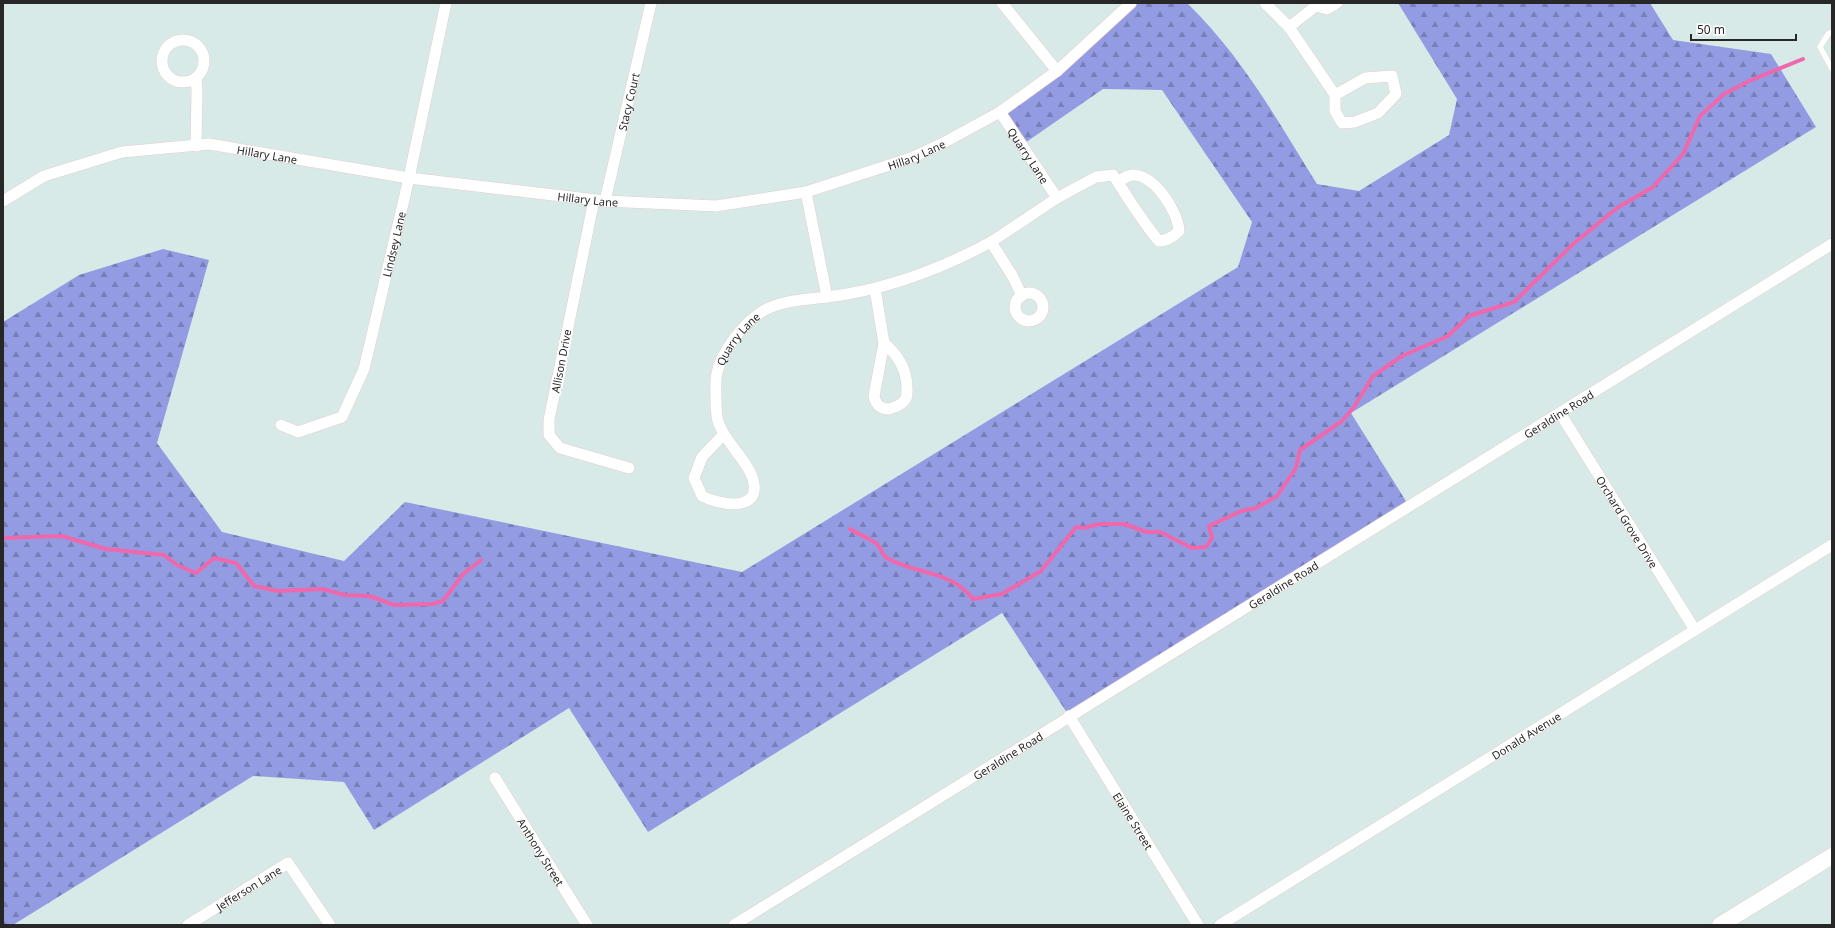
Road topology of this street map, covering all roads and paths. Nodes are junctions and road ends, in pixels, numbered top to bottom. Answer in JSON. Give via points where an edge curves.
{"nodes":[{"id":1,"x":446,"y":3,"type":"edge"},
{"id":2,"x":651,"y":3,"type":"edge"},
{"id":3,"x":1002,"y":3,"type":"edge"},
{"id":4,"x":1131,"y":3,"type":"edge"},
{"id":5,"x":1265,"y":3,"type":"edge"},
{"id":6,"x":1337,"y":3,"type":"edge"},
{"id":7,"x":1316,"y":4,"type":"edge"},
{"id":8,"x":1289,"y":27,"type":"junction"},
{"id":9,"x":1832,"y":32,"type":"edge"},
{"id":10,"x":1832,"y":69,"type":"edge"},
{"id":11,"x":1057,"y":72,"type":"junction"},
{"id":12,"x":196,"y":78,"type":"dead end"},
{"id":13,"x":1335,"y":95,"type":"junction"},
{"id":14,"x":1000,"y":112,"type":"junction"},
{"id":15,"x":196,"y":146,"type":"junction"},
{"id":16,"x":409,"y":178,"type":"junction"},
{"id":17,"x":1118,"y":182,"type":"junction"},
{"id":18,"x":806,"y":192,"type":"junction"},
{"id":19,"x":1057,"y":198,"type":"junction"},
{"id":20,"x":594,"y":200,"type":"junction"},
{"id":21,"x":3,"y":201,"type":"edge"},
{"id":22,"x":605,"y":201,"type":"junction"},
{"id":23,"x":991,"y":242,"type":"junction"},
{"id":24,"x":1832,"y":244,"type":"edge"},
{"id":25,"x":875,"y":289,"type":"junction"},
{"id":26,"x":1022,"y":296,"type":"dead end"},
{"id":27,"x":827,"y":297,"type":"junction"},
{"id":28,"x":884,"y":343,"type":"junction"},
{"id":29,"x":1560,"y":413,"type":"junction"},
{"id":30,"x":281,"y":425,"type":"dead end"},
{"id":31,"x":723,"y":435,"type":"junction"},
{"id":32,"x":629,"y":468,"type":"dead end"},
{"id":33,"x":1832,"y":545,"type":"edge"},
{"id":34,"x":1695,"y":630,"type":"junction"},
{"id":35,"x":1069,"y":716,"type":"junction"},
{"id":36,"x":495,"y":778,"type":"dead end"},
{"id":37,"x":1832,"y":856,"type":"edge"},
{"id":38,"x":188,"y":925,"type":"edge"},
{"id":39,"x":330,"y":925,"type":"edge"},
{"id":40,"x":587,"y":925,"type":"edge"},
{"id":41,"x":734,"y":925,"type":"edge"},
{"id":42,"x":1198,"y":925,"type":"edge"},
{"id":43,"x":1220,"y":925,"type":"edge"},
{"id":44,"x":1720,"y":925,"type":"edge"}],
"edges":[{"from":1,"to":16,"type":"street","name":"Lindsey Lane"},
{"from":2,"to":22,"type":"street","name":"Stacy Court"},
{"from":3,"to":11,"type":"street"},
{"from":4,"to":11,"type":"street","name":"Hillary Lane"},
{"from":5,"to":8,"type":"street"},
{"from":6,"to":7,"type":"street","via":[[1327,9]]},
{"from":7,"to":8,"type":"street"},
{"from":8,"to":13,"type":"street"},
{"from":9,"to":10,"type":"lane","via":[[1820,47]]},
{"from":11,"to":14,"type":"street","name":"Hillary Lane"},
{"from":12,"to":15,"type":"street"},
{"from":13,"to":13,"type":"street","via":[[1335,111],[1342,123],[1355,122],[1378,113],[1396,94],[1392,76],[1365,78]]},
{"from":14,"to":18,"type":"street","name":"Hillary Lane","via":[[911,158]]},
{"from":14,"to":19,"type":"street","name":"Quarry Lane"},
{"from":15,"to":16,"type":"street","name":"Hillary Lane","via":[[209,144]]},
{"from":15,"to":21,"type":"street","name":"Hillary Lane","via":[[122,152],[44,176]]},
{"from":16,"to":20,"type":"street","name":"Hillary Lane"},
{"from":16,"to":30,"type":"street","name":"Lindsey Lane","via":[[364,369],[342,417],[298,432]]},
{"from":17,"to":17,"type":"street","via":[[1124,177],[1138,176],[1162,192],[1177,216],[1179,231],[1169,238],[1159,240]]},
{"from":17,"to":19,"type":"street","name":"Quarry Lane","via":[[1113,175],[1096,176]]},
{"from":18,"to":22,"type":"street","name":"Hillary Lane","via":[[716,206]]},
{"from":18,"to":27,"type":"street"},
{"from":19,"to":23,"type":"street","name":"Quarry Lane"},
{"from":20,"to":22,"type":"street","name":"Hillary Lane"},
{"from":20,"to":32,"type":"street","name":"Allison Drive","via":[[549,420],[550,435],[560,448]]},
{"from":23,"to":25,"type":"street","name":"Quarry Lane","via":[[926,273]]},
{"from":23,"to":26,"type":"street"},
{"from":24,"to":29,"type":"street","name":"Geraldine Road"},
{"from":25,"to":27,"type":"street","name":"Quarry Lane"},
{"from":25,"to":28,"type":"street"},
{"from":27,"to":31,"type":"street","name":"Quarry Lane","via":[[784,302],[761,312],[732,341],[716,373],[716,408]]},
{"from":28,"to":28,"type":"street","via":[[874,396],[879,407],[890,409],[903,403],[907,397],[907,380],[905,370],[897,357]]},
{"from":29,"to":34,"type":"street","name":"Orchard Grove Drive"},
{"from":29,"to":35,"type":"street","name":"Geraldine Road"},
{"from":31,"to":31,"type":"street","name":"Quarry Lane","via":[[702,457],[694,478],[702,496],[716,502],[737,505],[750,498],[754,492],[754,484],[748,470]]},
{"from":33,"to":34,"type":"street","name":"Donald Avenue"},
{"from":34,"to":43,"type":"street","name":"Donald Avenue"},
{"from":35,"to":41,"type":"street","name":"Geraldine Road"},
{"from":35,"to":42,"type":"street","name":"Elaine Street"},
{"from":36,"to":40,"type":"street","name":"Anthony Street"},
{"from":37,"to":44,"type":"main road"},
{"from":38,"to":39,"type":"street","name":"Jefferson Lane","via":[[288,863]]}]}
